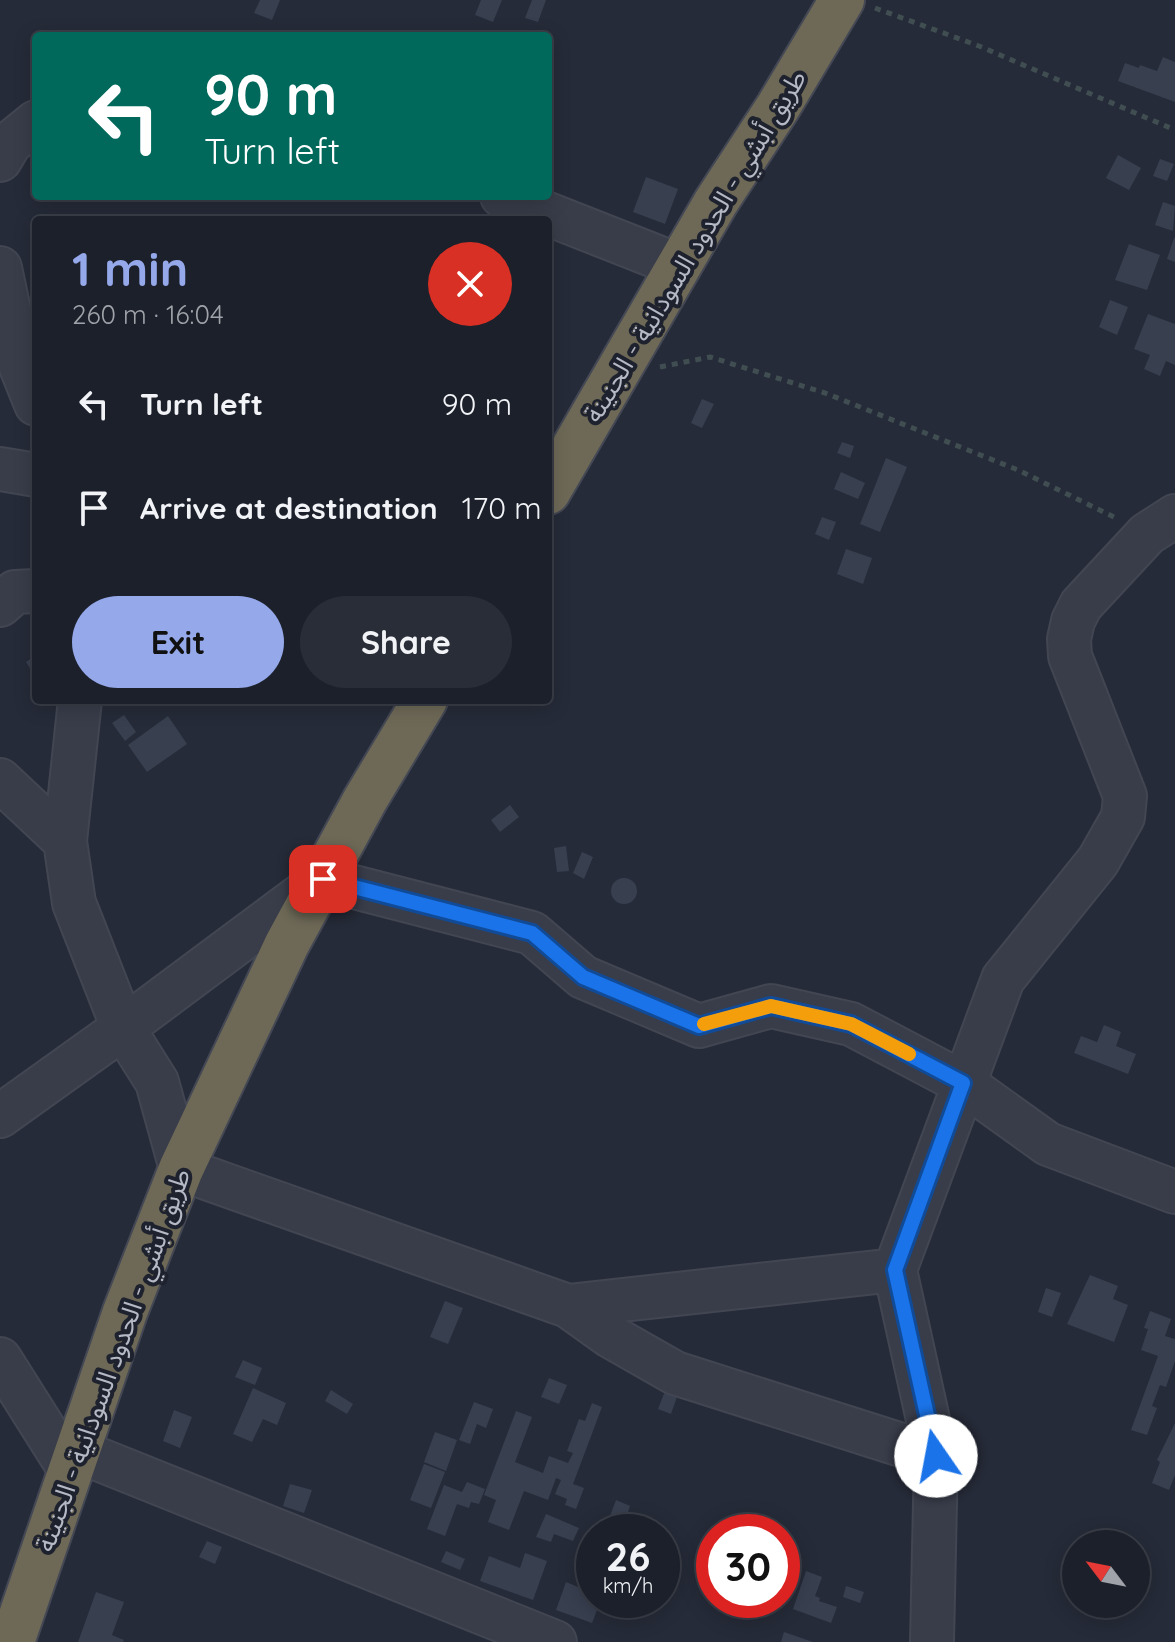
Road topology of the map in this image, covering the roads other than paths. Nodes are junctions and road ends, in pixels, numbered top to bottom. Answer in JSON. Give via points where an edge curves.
{"nodes":[{"id":1,"x":854,"y":2,"type":"edge"},
{"id":2,"x":32,"y":125,"type":"edge"},
{"id":3,"x":0,"y":160,"type":"edge"},
{"id":4,"x":512,"y":200,"type":"edge"},
{"id":5,"x":680,"y":266,"type":"junction"},
{"id":6,"x":0,"y":268,"type":"edge"},
{"id":7,"x":32,"y":394,"type":"edge"},
{"id":8,"x":0,"y":469,"type":"edge"},
{"id":9,"x":32,"y":474,"type":"edge"},
{"id":10,"x":552,"y":485,"type":"edge"},
{"id":11,"x":1161,"y":525,"type":"edge"},
{"id":12,"x":32,"y":591,"type":"edge"},
{"id":13,"x":0,"y":605,"type":"edge"},
{"id":14,"x":80,"y":704,"type":"edge"},
{"id":15,"x":423,"y":704,"type":"edge"},
{"id":16,"x":0,"y":780,"type":"edge"},
{"id":17,"x":65,"y":841,"type":"junction"},
{"id":18,"x":323,"y":879,"type":"junction"},
{"id":19,"x":123,"y":1028,"type":"junction"},
{"id":20,"x":963,"y":1083,"type":"junction"},
{"id":21,"x":0,"y":1116,"type":"edge"},
{"id":22,"x":181,"y":1169,"type":"junction"},
{"id":23,"x":1175,"y":1192,"type":"edge"},
{"id":24,"x":895,"y":1270,"type":"junction"},
{"id":25,"x":568,"y":1306,"type":"junction"},
{"id":26,"x":0,"y":1359,"type":"edge"},
{"id":27,"x":936,"y":1456,"type":"junction"},
{"id":28,"x":74,"y":1460,"type":"junction"},
{"id":29,"x":12,"y":1642,"type":"edge"},
{"id":30,"x":555,"y":1642,"type":"edge"},
{"id":31,"x":932,"y":1642,"type":"edge"}],
"edges":[{"from":1,"to":5,"type":"highway","name":"طريق أبشي - الحدود السودانية - الجنينة"},
{"from":2,"to":3,"type":"street","via":[[10,143]]},
{"from":4,"to":5,"type":"street"},
{"from":5,"to":10,"type":"highway","name":"طريق أبشي - الحدود السودانية - الجنينة"},
{"from":6,"to":7,"type":"street"},
{"from":8,"to":9,"type":"street"},
{"from":11,"to":20,"type":"street","via":[[1081,605],[1069,639],[1070,656],[1125,796],[1123,817],[1098,861],[1003,979]]},
{"from":12,"to":13,"type":"street","via":[[15,592]]},
{"from":14,"to":17,"type":"street"},
{"from":15,"to":18,"type":"highway","name":"طريق أبشي - الحدود السودانية - الجنينة"},
{"from":16,"to":17,"type":"street"},
{"from":17,"to":19,"type":"street","via":[[74,903]]},
{"from":18,"to":19,"type":"street"},
{"from":18,"to":20,"type":"street","via":[[532,933],[583,977],[699,1026],[771,1006],[851,1024]]},
{"from":18,"to":22,"type":"highway","name":"طريق أبشي - الحدود السودانية - الجنينة"},
{"from":19,"to":21,"type":"street"},
{"from":19,"to":22,"type":"street","via":[[157,1082]]},
{"from":20,"to":23,"type":"street","via":[[1048,1144]]},
{"from":20,"to":24,"type":"street"},
{"from":22,"to":25,"type":"street"},
{"from":22,"to":28,"type":"highway","name":"طريق أبشي - الحدود السودانية - الجنينة"},
{"from":24,"to":25,"type":"street"},
{"from":24,"to":27,"type":"street"},
{"from":25,"to":27,"type":"street","via":[[675,1373]]},
{"from":26,"to":28,"type":"street"},
{"from":27,"to":31,"type":"street"},
{"from":28,"to":29,"type":"highway","name":"طريق أبشي - الحدود السودانية - الجنينة"},
{"from":28,"to":30,"type":"street"}]}
